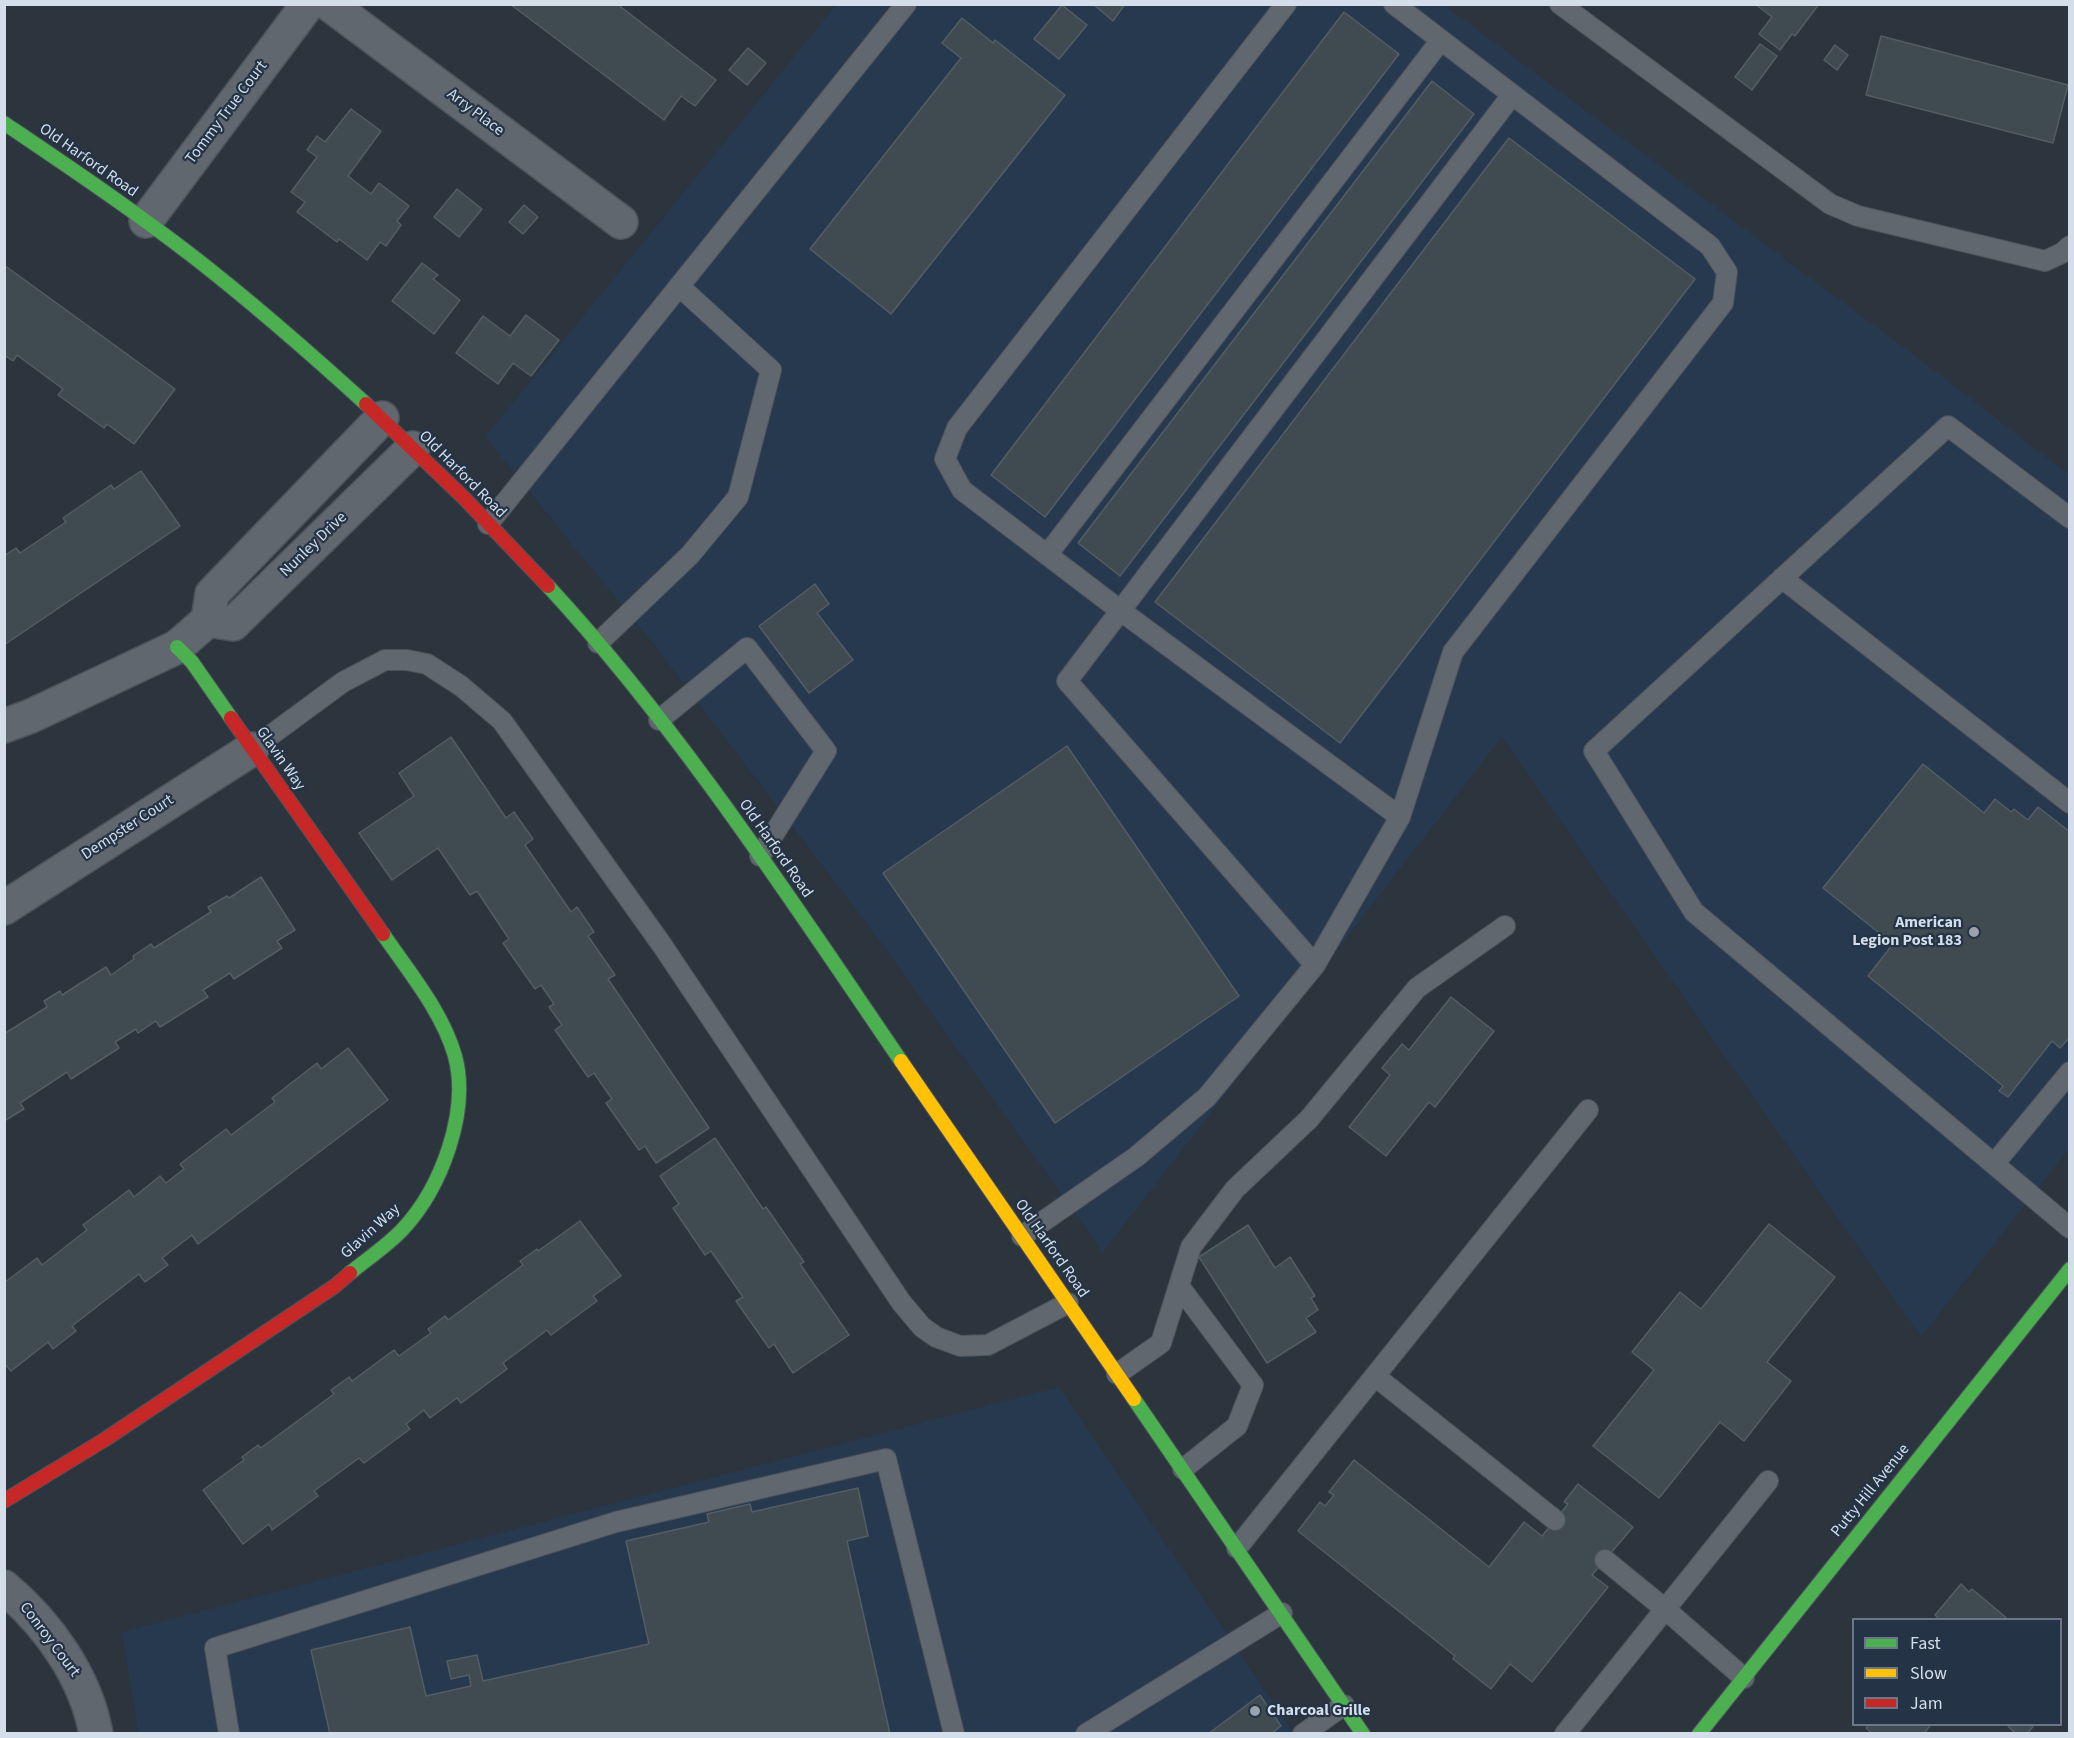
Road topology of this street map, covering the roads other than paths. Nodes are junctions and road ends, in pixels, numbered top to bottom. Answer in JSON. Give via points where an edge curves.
{"nodes":[{"id":1,"x":308,"y":4,"type":"edge"},
{"id":2,"x":329,"y":4,"type":"edge"},
{"id":3,"x":906,"y":4,"type":"edge"},
{"id":4,"x":1286,"y":4,"type":"edge"},
{"id":5,"x":1394,"y":4,"type":"edge"},
{"id":6,"x":1560,"y":4,"type":"edge"},
{"id":7,"x":1441,"y":40,"type":"junction"},
{"id":8,"x":1512,"y":95,"type":"junction"},
{"id":9,"x":4,"y":123,"type":"edge"},
{"id":10,"x":146,"y":221,"type":"junction"},
{"id":11,"x":621,"y":222,"type":"dead end"},
{"id":12,"x":2070,"y":246,"type":"edge"},
{"id":13,"x":679,"y":286,"type":"junction"},
{"id":14,"x":382,"y":418,"type":"junction"},
{"id":15,"x":413,"y":448,"type":"junction"},
{"id":16,"x":2070,"y":518,"type":"edge"},
{"id":17,"x":488,"y":524,"type":"junction"},
{"id":18,"x":1047,"y":555,"type":"junction"},
{"id":19,"x":1782,"y":578,"type":"junction"},
{"id":20,"x":1121,"y":611,"type":"junction"},
{"id":21,"x":208,"y":620,"type":"junction"},
{"id":22,"x":598,"y":643,"type":"junction"},
{"id":23,"x":177,"y":647,"type":"junction"},
{"id":24,"x":659,"y":720,"type":"junction"},
{"id":25,"x":4,"y":726,"type":"edge"},
{"id":26,"x":252,"y":749,"type":"junction"},
{"id":27,"x":2070,"y":803,"type":"edge"},
{"id":28,"x":1400,"y":817,"type":"junction"},
{"id":29,"x":760,"y":856,"type":"junction"},
{"id":30,"x":4,"y":908,"type":"edge"},
{"id":31,"x":1505,"y":926,"type":"dead end"},
{"id":32,"x":1316,"y":965,"type":"junction"},
{"id":33,"x":2070,"y":1072,"type":"edge"},
{"id":34,"x":1587,"y":1110,"type":"dead end"},
{"id":35,"x":1994,"y":1164,"type":"junction"},
{"id":36,"x":2070,"y":1228,"type":"edge"},
{"id":37,"x":1022,"y":1236,"type":"junction"},
{"id":38,"x":2070,"y":1269,"type":"edge"},
{"id":39,"x":1179,"y":1286,"type":"junction"},
{"id":40,"x":1068,"y":1303,"type":"junction"},
{"id":41,"x":1117,"y":1374,"type":"junction"},
{"id":42,"x":1375,"y":1376,"type":"junction"},
{"id":43,"x":1183,"y":1469,"type":"junction"},
{"id":44,"x":1768,"y":1481,"type":"dead end"},
{"id":45,"x":4,"y":1501,"type":"edge"},
{"id":46,"x":1555,"y":1520,"type":"dead end"},
{"id":47,"x":1237,"y":1548,"type":"junction"},
{"id":48,"x":1605,"y":1560,"type":"dead end"},
{"id":49,"x":4,"y":1587,"type":"edge"},
{"id":50,"x":1665,"y":1609,"type":"junction"},
{"id":51,"x":1282,"y":1613,"type":"junction"},
{"id":52,"x":1744,"y":1678,"type":"junction"},
{"id":53,"x":1344,"y":1705,"type":"junction"},
{"id":54,"x":96,"y":1734,"type":"edge"},
{"id":55,"x":229,"y":1734,"type":"edge"},
{"id":56,"x":954,"y":1734,"type":"edge"},
{"id":57,"x":1086,"y":1734,"type":"edge"},
{"id":58,"x":1303,"y":1734,"type":"edge"},
{"id":59,"x":1363,"y":1734,"type":"edge"},
{"id":60,"x":1565,"y":1734,"type":"edge"},
{"id":61,"x":1699,"y":1734,"type":"edge"}],
"edges":[{"from":1,"to":10,"type":"street","name":"Tommy True Court"},
{"from":2,"to":11,"type":"street","name":"Arry Place"},
{"from":3,"to":13,"type":"lane"},
{"from":4,"to":18,"type":"lane","via":[[957,428],[945,459],[962,490]]},
{"from":5,"to":7,"type":"lane"},
{"from":6,"to":12,"type":"lane","via":[[1830,204],[1858,216],[2045,261]]},
{"from":7,"to":8,"type":"lane"},
{"from":7,"to":18,"type":"lane"},
{"from":8,"to":20,"type":"lane"},
{"from":8,"to":28,"type":"lane","via":[[1710,246],[1727,272],[1723,303],[1453,652]]},
{"from":9,"to":10,"type":"street","name":"Old Harford Road"},
{"from":10,"to":14,"type":"street","name":"Old Harford Road","via":[[281,328]]},
{"from":13,"to":17,"type":"lane"},
{"from":13,"to":22,"type":"lane","via":[[771,370],[738,497],[690,555]]},
{"from":14,"to":15,"type":"street","name":"Old Harford Road"},
{"from":14,"to":21,"type":"street","via":[[212,594]]},
{"from":15,"to":17,"type":"street","name":"Old Harford Road"},
{"from":15,"to":21,"type":"street","name":"Nunley Drive","via":[[233,624]]},
{"from":16,"to":19,"type":"lane","via":[[1948,426]]},
{"from":17,"to":22,"type":"street","name":"Old Harford Road"},
{"from":18,"to":20,"type":"lane"},
{"from":19,"to":27,"type":"lane"},
{"from":19,"to":35,"type":"lane","via":[[1594,751],[1694,912]]},
{"from":20,"to":28,"type":"lane"},
{"from":20,"to":32,"type":"lane","via":[[1067,681]]},
{"from":21,"to":23,"type":"street"},
{"from":22,"to":24,"type":"street","name":"Old Harford Road"},
{"from":23,"to":25,"type":"street"},
{"from":23,"to":26,"type":"street","name":"Glavin Way","via":[[192,662]]},
{"from":24,"to":29,"type":"street","name":"Old Harford Road"},
{"from":24,"to":29,"type":"lane","via":[[747,648],[826,751]]},
{"from":26,"to":30,"type":"street","name":"Dempster Court"},
{"from":26,"to":40,"type":"lane","via":[[343,682],[385,660],[427,664],[461,686],[502,721],[663,945],[922,1327],[960,1346],[988,1345]]},
{"from":26,"to":45,"type":"street","name":"Glavin Way","via":[[427,997],[441,1023],[455,1057],[458,1087],[454,1137],[427,1199],[402,1230],[335,1286],[104,1440]]},
{"from":28,"to":32,"type":"lane"},
{"from":29,"to":37,"type":"street","name":"Old Harford Road"},
{"from":31,"to":39,"type":"lane","via":[[1417,988],[1309,1119],[1235,1189],[1191,1247]]},
{"from":32,"to":37,"type":"lane","via":[[1207,1097],[1136,1157]]},
{"from":33,"to":35,"type":"lane"},
{"from":34,"to":42,"type":"lane"},
{"from":35,"to":36,"type":"lane"},
{"from":37,"to":40,"type":"street","name":"Old Harford Road"},
{"from":38,"to":52,"type":"street","name":"Putty Hill Avenue"},
{"from":39,"to":41,"type":"lane","via":[[1161,1343]]},
{"from":39,"to":43,"type":"lane","via":[[1253,1385],[1237,1426]]},
{"from":40,"to":41,"type":"street","name":"Old Harford Road"},
{"from":41,"to":43,"type":"street","name":"Old Harford Road"},
{"from":42,"to":46,"type":"lane"},
{"from":42,"to":47,"type":"lane"},
{"from":43,"to":47,"type":"street","name":"Old Harford Road"},
{"from":44,"to":50,"type":"lane"},
{"from":47,"to":51,"type":"street","name":"Old Harford Road"},
{"from":48,"to":50,"type":"lane"},
{"from":49,"to":54,"type":"street","name":"Conroy Court","via":[[20,1600],[65,1657],[83,1687]]},
{"from":50,"to":52,"type":"lane"},
{"from":50,"to":60,"type":"lane"},
{"from":51,"to":53,"type":"street","name":"Old Harford Road"},
{"from":51,"to":57,"type":"lane"},
{"from":52,"to":61,"type":"street","name":"Putty Hill Avenue"},
{"from":53,"to":58,"type":"lane"},
{"from":53,"to":59,"type":"street","name":"Old Harford Road"},
{"from":55,"to":56,"type":"lane","via":[[215,1648],[616,1522],[886,1459]]}]}
